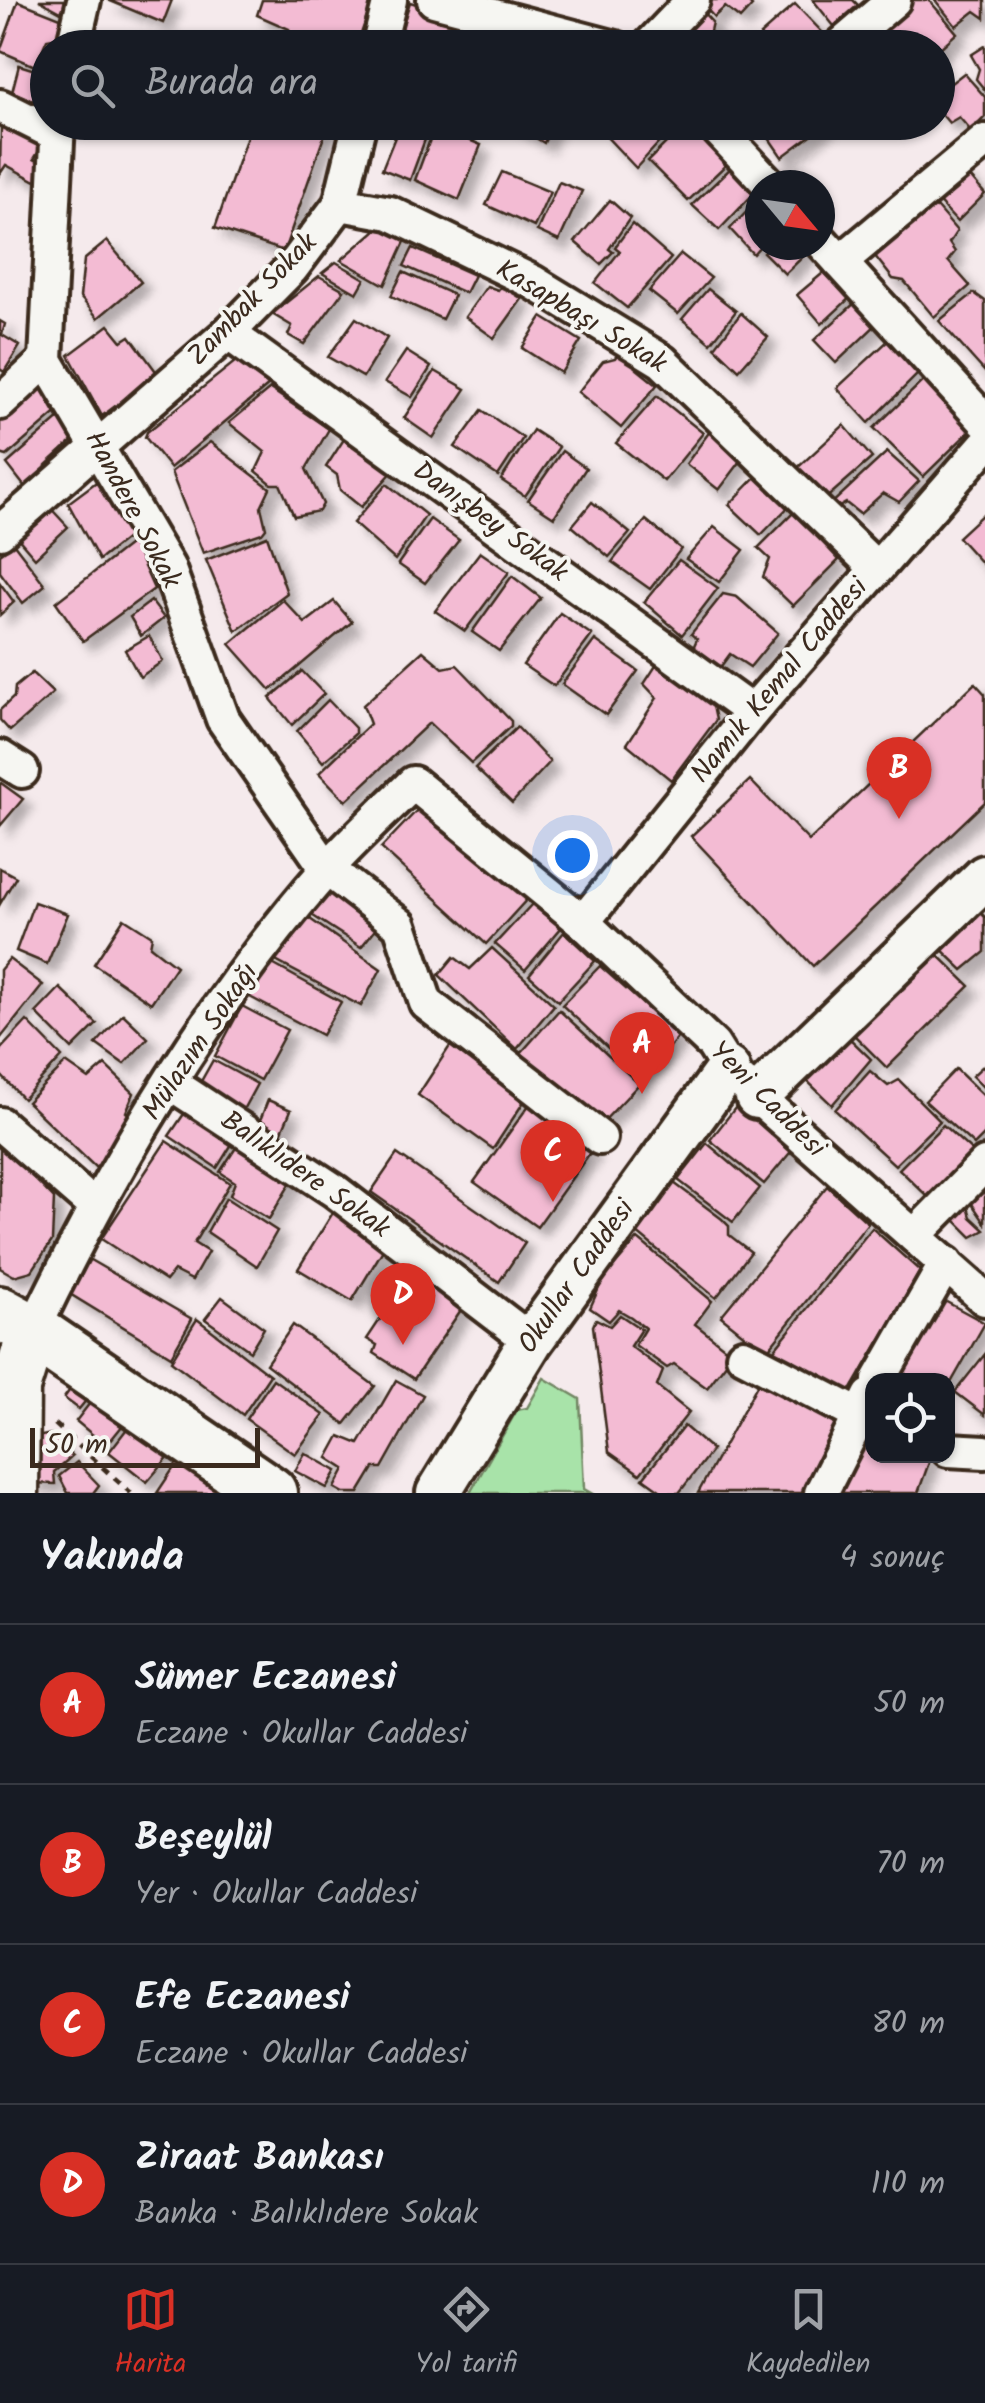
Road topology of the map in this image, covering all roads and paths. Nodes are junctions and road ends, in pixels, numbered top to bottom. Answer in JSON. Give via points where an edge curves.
{"nodes":[{"id":1,"x":84,"y":0,"type":"edge"},
{"id":2,"x":390,"y":0,"type":"edge"},
{"id":3,"x":434,"y":0,"type":"edge"},
{"id":4,"x":693,"y":0,"type":"edge"},
{"id":5,"x":894,"y":0,"type":"edge"},
{"id":6,"x":77,"y":30,"type":"edge"},
{"id":7,"x":382,"y":30,"type":"edge"},
{"id":8,"x":548,"y":30,"type":"edge"},
{"id":9,"x":664,"y":30,"type":"edge"},
{"id":10,"x":859,"y":30,"type":"edge"},
{"id":11,"x":0,"y":106,"type":"edge"},
{"id":12,"x":30,"y":118,"type":"edge"},
{"id":13,"x":56,"y":140,"type":"edge"},
{"id":14,"x":356,"y":140,"type":"edge"},
{"id":15,"x":739,"y":140,"type":"edge"},
{"id":16,"x":985,"y":141,"type":"edge"},
{"id":17,"x":760,"y":170,"type":"edge"},
{"id":18,"x":340,"y":204,"type":"junction"},
{"id":19,"x":835,"y":247,"type":"edge"},
{"id":20,"x":835,"y":256,"type":"edge"},
{"id":21,"x":228,"y":332,"type":"junction"},
{"id":22,"x":46,"y":360,"type":"junction"},
{"id":23,"x":0,"y":403,"type":"edge"},
{"id":24,"x":985,"y":421,"type":"edge"},
{"id":25,"x":985,"y":445,"type":"edge"},
{"id":26,"x":99,"y":447,"type":"junction"},
{"id":27,"x":0,"y":532,"type":"edge"},
{"id":28,"x":875,"y":567,"type":"junction"},
{"id":29,"x":752,"y":712,"type":"junction"},
{"id":30,"x":413,"y":783,"type":"joint"},
{"id":31,"x":327,"y":869,"type":"junction"},
{"id":32,"x":985,"y":877,"type":"edge"},
{"id":33,"x":583,"y":922,"type":"junction"},
{"id":34,"x":742,"y":1083,"type":"junction"},
{"id":35,"x":172,"y":1084,"type":"junction"},
{"id":36,"x":0,"y":1124,"type":"edge"},
{"id":37,"x":600,"y":1138,"type":"dead end"},
{"id":38,"x":985,"y":1164,"type":"edge"},
{"id":39,"x":94,"y":1205,"type":"junction"},
{"id":40,"x":914,"y":1236,"type":"junction"},
{"id":41,"x":946,"y":1263,"type":"junction"},
{"id":42,"x":985,"y":1299,"type":"edge"},
{"id":43,"x":17,"y":1322,"type":"edge"},
{"id":44,"x":531,"y":1340,"type":"junction"},
{"id":45,"x":742,"y":1355,"type":"dead end"},
{"id":46,"x":883,"y":1373,"type":"edge"},
{"id":47,"x":7,"y":1385,"type":"edge"},
{"id":48,"x":865,"y":1409,"type":"edge"},
{"id":49,"x":865,"y":1415,"type":"edge"},
{"id":50,"x":955,"y":1450,"type":"edge"},
{"id":51,"x":985,"y":1452,"type":"edge"},
{"id":52,"x":14,"y":1493,"type":"edge"},
{"id":53,"x":130,"y":1493,"type":"edge"},
{"id":54,"x":270,"y":1493,"type":"edge"},
{"id":55,"x":438,"y":1493,"type":"edge"},
{"id":56,"x":821,"y":1493,"type":"edge"}],
"edges":[{"from":1,"to":6,"type":"street"},
{"from":2,"to":7,"type":"street"},
{"from":3,"to":8,"type":"street"},
{"from":4,"to":9,"type":"street"},
{"from":5,"to":10,"type":"street"},
{"from":11,"to":12,"type":"street"},
{"from":13,"to":22,"type":"street"},
{"from":14,"to":18,"type":"street","name":"Zambak Sokak"},
{"from":15,"to":17,"type":"street"},
{"from":16,"to":19,"type":"street"},
{"from":18,"to":21,"type":"street","name":"Zambak Sokak","via":[[292,268]]},
{"from":18,"to":28,"type":"street","name":"Kasapbaşı Sokak","via":[[390,213],[533,282],[662,360]]},
{"from":20,"to":24,"type":"street"},
{"from":21,"to":26,"type":"street","name":"Zambak Sokak"},
{"from":21,"to":29,"type":"street","name":"Danışbey Sokak"},
{"from":22,"to":23,"type":"street"},
{"from":22,"to":26,"type":"street","name":"Handere Sokak"},
{"from":25,"to":28,"type":"street","name":"Namık Kemal Caddesi"},
{"from":26,"to":27,"type":"street","name":"Zambak Sokak"},
{"from":26,"to":31,"type":"street","name":"Handere Sokak","via":[[168,568],[223,719]]},
{"from":28,"to":29,"type":"street","name":"Namık Kemal Caddesi"},
{"from":29,"to":33,"type":"street","name":"Namık Kemal Caddesi"},
{"from":30,"to":31,"type":"street","name":"Mülazım Sokağı"},
{"from":30,"to":33,"type":"street","name":"Yeni Caddesi"},
{"from":31,"to":35,"type":"street","name":"Mülazım Sokağı","via":[[238,980]]},
{"from":31,"to":37,"type":"street","name":"Handere Sokak","via":[[400,925],[426,1004]]},
{"from":32,"to":34,"type":"street","name":"Okullar Caddesi"},
{"from":33,"to":34,"type":"street","name":"Yeni Caddesi","via":[[713,1046]]},
{"from":34,"to":40,"type":"street","name":"Yeni Caddesi"},
{"from":34,"to":44,"type":"street","name":"Okullar Caddesi"},
{"from":35,"to":39,"type":"street","name":"Mülazım Sokağı"},
{"from":35,"to":44,"type":"street","name":"Balıklıdere Sokak","via":[[334,1191]]},
{"from":36,"to":39,"type":"street"},
{"from":38,"to":40,"type":"street"},
{"from":39,"to":43,"type":"street","name":"Mülazım Sokağı"},
{"from":40,"to":41,"type":"street","name":"Yeni Caddesi"},
{"from":41,"to":42,"type":"street","name":"Yeni Caddesi"},
{"from":41,"to":46,"type":"street"},
{"from":43,"to":47,"type":"main road"},
{"from":43,"to":54,"type":"main road"},
{"from":44,"to":55,"type":"street","name":"Okullar Caddesi"},
{"from":45,"to":48,"type":"street"},
{"from":47,"to":52,"type":"main road"},
{"from":47,"to":53,"type":"path"},
{"from":49,"to":56,"type":"street"},
{"from":50,"to":51,"type":"street"}]}
